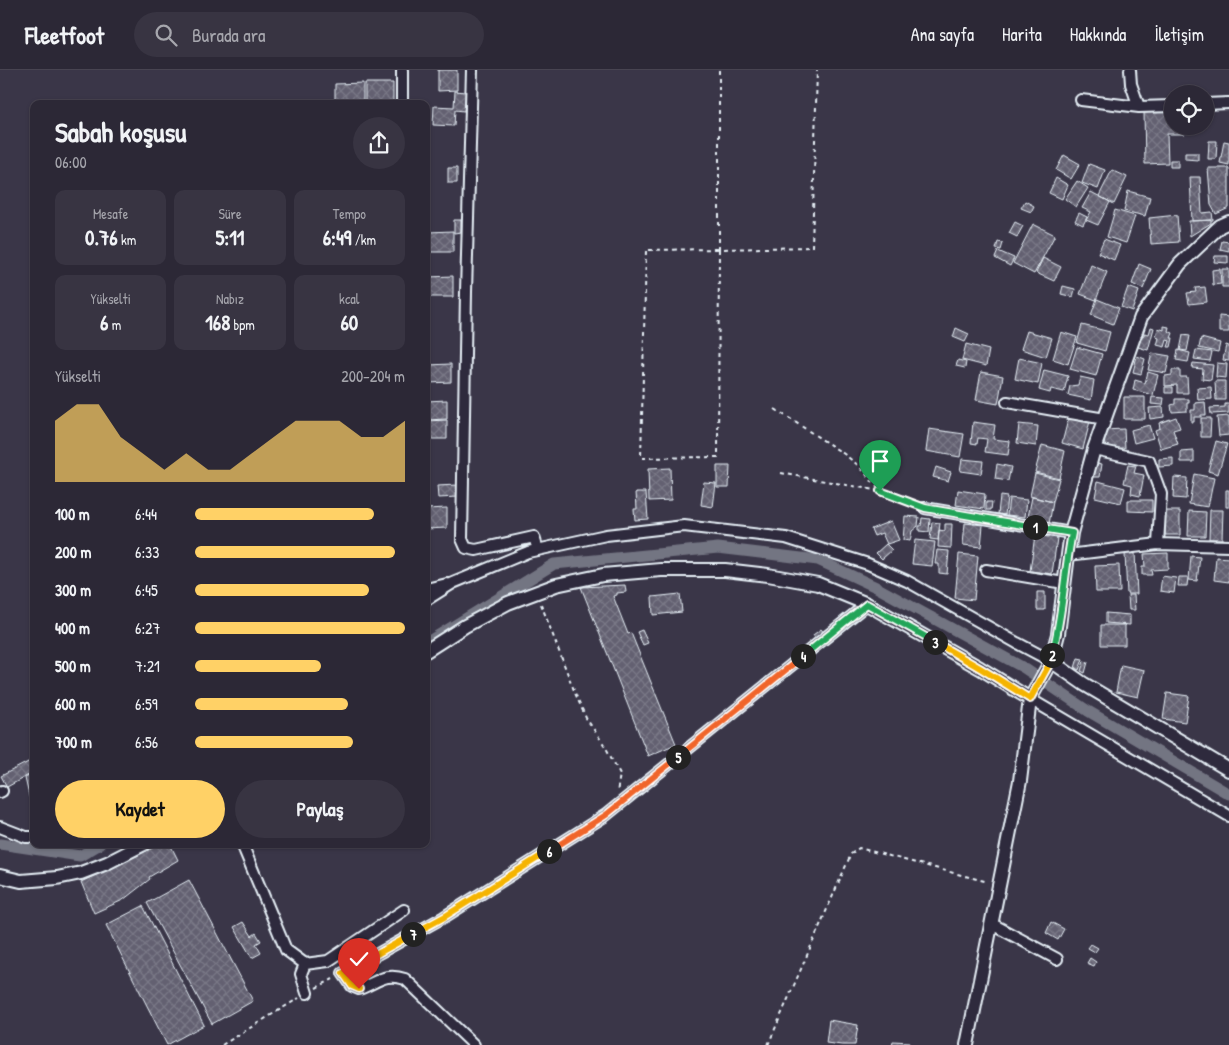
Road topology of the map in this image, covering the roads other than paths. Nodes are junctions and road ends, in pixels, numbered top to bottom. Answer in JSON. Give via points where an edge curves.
{"nodes":[{"id":1,"x":402,"y":70,"type":"edge"},
{"id":2,"x":472,"y":70,"type":"edge"},
{"id":3,"x":1130,"y":70,"type":"edge"},
{"id":4,"x":402,"y":100,"type":"edge"},
{"id":5,"x":1081,"y":100,"type":"dead end"},
{"id":6,"x":1214,"y":104,"type":"edge"},
{"id":7,"x":1229,"y":104,"type":"edge"},
{"id":8,"x":1164,"y":106,"type":"edge"},
{"id":9,"x":1139,"y":107,"type":"junction"},
{"id":10,"x":1229,"y":222,"type":"edge"},
{"id":11,"x":1007,"y":402,"type":"dead end"},
{"id":12,"x":1105,"y":419,"type":"junction"},
{"id":13,"x":1094,"y":449,"type":"junction"},
{"id":14,"x":925,"y":508,"type":"road end"},
{"id":15,"x":1072,"y":533,"type":"junction"},
{"id":16,"x":1158,"y":544,"type":"junction"},
{"id":17,"x":1229,"y":546,"type":"edge"},
{"id":18,"x":538,"y":550,"type":"junction"},
{"id":19,"x":1068,"y":555,"type":"junction"},
{"id":20,"x":986,"y":570,"type":"dead end"},
{"id":21,"x":1064,"y":582,"type":"junction"},
{"id":22,"x":453,"y":583,"type":"junction"},
{"id":23,"x":430,"y":588,"type":"edge"},
{"id":24,"x":430,"y":597,"type":"edge"},
{"id":25,"x":867,"y":604,"type":"junction"},
{"id":26,"x":430,"y":648,"type":"edge"},
{"id":27,"x":1049,"y":664,"type":"junction"},
{"id":28,"x":1030,"y":699,"type":"junction"},
{"id":29,"x":1229,"y":770,"type":"edge"},
{"id":30,"x":1229,"y":816,"type":"edge"},
{"id":31,"x":0,"y":827,"type":"edge"},
{"id":32,"x":30,"y":837,"type":"edge"},
{"id":33,"x":136,"y":848,"type":"edge"},
{"id":34,"x":244,"y":848,"type":"edge"},
{"id":35,"x":0,"y":876,"type":"edge"},
{"id":36,"x":404,"y":910,"type":"dead end"},
{"id":37,"x":992,"y":924,"type":"junction"},
{"id":38,"x":1058,"y":959,"type":"dead end"},
{"id":39,"x":305,"y":964,"type":"junction"},
{"id":40,"x":307,"y":994,"type":"road end"},
{"id":41,"x":474,"y":1045,"type":"edge"},
{"id":42,"x":967,"y":1045,"type":"edge"}],
"edges":[{"from":1,"to":4,"type":"street"},
{"from":2,"to":18,"type":"street","via":[[462,539],[466,548],[476,550],[534,537]]},
{"from":3,"to":9,"type":"street"},
{"from":5,"to":9,"type":"street"},
{"from":6,"to":7,"type":"street"},
{"from":8,"to":9,"type":"street"},
{"from":10,"to":12,"type":"street","via":[[1220,226],[1180,264],[1140,317]]},
{"from":11,"to":12,"type":"street"},
{"from":12,"to":13,"type":"street"},
{"from":13,"to":15,"type":"street"},
{"from":13,"to":16,"type":"street","via":[[1150,461],[1161,494]]},
{"from":14,"to":15,"type":"street"},
{"from":15,"to":19,"type":"street"},
{"from":16,"to":17,"type":"street"},
{"from":16,"to":19,"type":"street"},
{"from":18,"to":22,"type":"street"},
{"from":18,"to":27,"type":"street","via":[[606,535],[684,526],[786,538],[868,564],[907,581]]},
{"from":19,"to":21,"type":"street"},
{"from":20,"to":21,"type":"street"},
{"from":21,"to":27,"type":"street","via":[[1058,634]]},
{"from":22,"to":23,"type":"street"},
{"from":22,"to":24,"type":"street"},
{"from":25,"to":26,"type":"street","via":[[818,584],[725,570],[661,570],[603,575],[556,585],[508,603]]},
{"from":25,"to":28,"type":"street"},
{"from":25,"to":41,"type":"street","via":[[606,815],[444,917],[343,973],[352,986],[359,989],[387,976],[405,979]]},
{"from":27,"to":28,"type":"street"},
{"from":27,"to":29,"type":"street"},
{"from":28,"to":30,"type":"street"},
{"from":28,"to":37,"type":"street","via":[[1020,781]]},
{"from":31,"to":32,"type":"street"},
{"from":33,"to":35,"type":"street","via":[[81,873],[57,878],[21,880]]},
{"from":34,"to":39,"type":"street","via":[[286,950]]},
{"from":36,"to":39,"type":"street","via":[[328,961]]},
{"from":37,"to":38,"type":"street"},
{"from":37,"to":42,"type":"street"},
{"from":39,"to":40,"type":"street","via":[[302,974]]}]}
